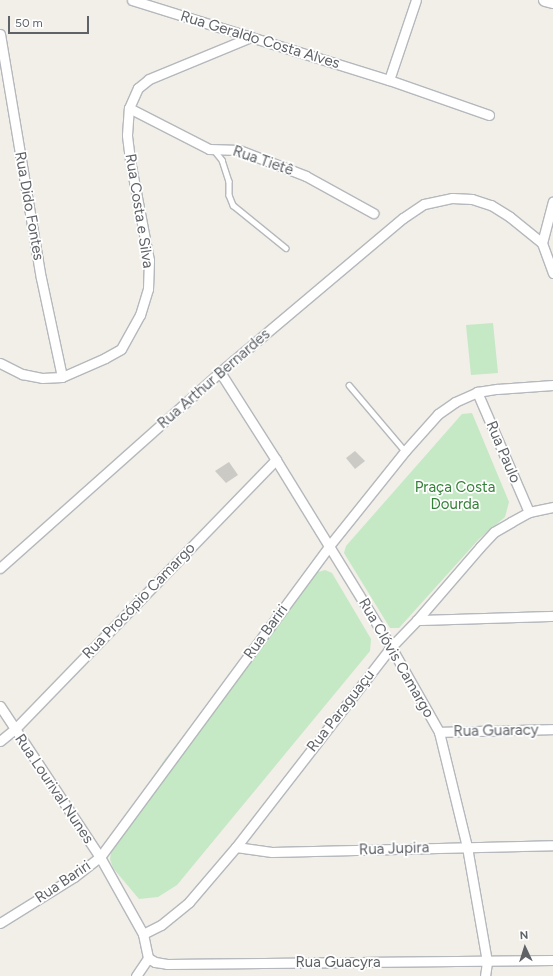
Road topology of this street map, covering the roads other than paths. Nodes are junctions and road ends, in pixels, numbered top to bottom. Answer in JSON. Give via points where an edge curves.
{"nodes":[{"id":1,"x":132,"y":0,"type":"edge"},
{"id":2,"x":416,"y":0,"type":"edge"},
{"id":3,"x":545,"y":0,"type":"edge"},
{"id":4,"x":553,"y":2,"type":"edge"},
{"id":5,"x":0,"y":34,"type":"edge"},
{"id":6,"x":251,"y":37,"type":"junction"},
{"id":7,"x":389,"y":80,"type":"junction"},
{"id":8,"x":129,"y":108,"type":"junction"},
{"id":9,"x":489,"y":115,"type":"dead end"},
{"id":10,"x":214,"y":150,"type":"junction"},
{"id":11,"x":553,"y":201,"type":"edge"},
{"id":12,"x":373,"y":213,"type":"dead end"},
{"id":13,"x":542,"y":243,"type":"junction"},
{"id":14,"x":286,"y":248,"type":"dead end"},
{"id":15,"x":553,"y":273,"type":"edge"},
{"id":16,"x":0,"y":363,"type":"edge"},
{"id":17,"x":220,"y":372,"type":"junction"},
{"id":18,"x":62,"y":377,"type":"junction"},
{"id":19,"x":349,"y":385,"type":"dead end"},
{"id":20,"x":553,"y":385,"type":"edge"},
{"id":21,"x":477,"y":392,"type":"junction"},
{"id":22,"x":405,"y":451,"type":"junction"},
{"id":23,"x":276,"y":460,"type":"junction"},
{"id":24,"x":553,"y":507,"type":"edge"},
{"id":25,"x":529,"y":512,"type":"junction"},
{"id":26,"x":329,"y":546,"type":"junction"},
{"id":27,"x":0,"y":568,"type":"edge"},
{"id":28,"x":553,"y":616,"type":"edge"},
{"id":29,"x":417,"y":620,"type":"junction"},
{"id":30,"x":391,"y":647,"type":"junction"},
{"id":31,"x":0,"y":706,"type":"edge"},
{"id":32,"x":15,"y":729,"type":"junction"},
{"id":33,"x":553,"y":730,"type":"edge"},
{"id":34,"x":439,"y":732,"type":"junction"},
{"id":35,"x":0,"y":741,"type":"edge"},
{"id":36,"x":553,"y":845,"type":"edge"},
{"id":37,"x":467,"y":846,"type":"junction"},
{"id":38,"x":236,"y":847,"type":"junction"},
{"id":39,"x":100,"y":857,"type":"junction"},
{"id":40,"x":0,"y":923,"type":"edge"},
{"id":41,"x":143,"y":934,"type":"junction"},
{"id":42,"x":148,"y":958,"type":"junction"},
{"id":43,"x":553,"y":960,"type":"edge"},
{"id":44,"x":487,"y":962,"type":"junction"},
{"id":45,"x":136,"y":976,"type":"edge"},
{"id":46,"x":485,"y":976,"type":"edge"}],
"edges":[{"from":1,"to":6,"type":"street","name":"Rua Geraldo Costa Alves"},
{"from":2,"to":7,"type":"street"},
{"from":3,"to":4,"type":"street"},
{"from":5,"to":18,"type":"street","name":"Rua Dido Fontes","via":[[41,278]]},
{"from":6,"to":7,"type":"street","name":"Rua Geraldo Costa Alves"},
{"from":6,"to":8,"type":"street","name":"Rua Costa e Silva","via":[[149,79],[138,88]]},
{"from":7,"to":9,"type":"street","name":"Rua Geraldo Costa Alves"},
{"from":8,"to":10,"type":"street","name":"Rua Tietê"},
{"from":8,"to":18,"type":"street","name":"Rua Costa e Silva","via":[[127,134],[149,260],[148,289],[140,316],[121,349]]},
{"from":10,"to":12,"type":"street","name":"Rua Tietê","via":[[238,150],[306,176]]},
{"from":10,"to":14,"type":"lane","via":[[222,160],[233,205]]},
{"from":11,"to":13,"type":"street"},
{"from":13,"to":15,"type":"street"},
{"from":13,"to":17,"type":"street","name":"Rua Arthur Bernardes","via":[[491,205],[472,199],[452,198],[424,204],[403,218]]},
{"from":16,"to":18,"type":"street","name":"Rua Costa e Silva","via":[[22,374],[42,378]]},
{"from":17,"to":23,"type":"street","name":"Rua Clóvis Camargo"},
{"from":17,"to":27,"type":"street","name":"Rua Arthur Bernardes"},
{"from":19,"to":22,"type":"lane"},
{"from":20,"to":21,"type":"street","name":"Rua Bariri"},
{"from":21,"to":22,"type":"street","name":"Rua Bariri","via":[[455,402],[438,414]]},
{"from":21,"to":25,"type":"street","name":"Rua Paulo"},
{"from":22,"to":26,"type":"street","name":"Rua Bariri"},
{"from":23,"to":26,"type":"street","name":"Rua Clóvis Camargo"},
{"from":23,"to":32,"type":"street","name":"Rua Procópio Camargo"},
{"from":24,"to":25,"type":"street","name":"Rua Paraguaçu"},
{"from":25,"to":29,"type":"street","name":"Rua Paraguaçu","via":[[494,532]]},
{"from":26,"to":30,"type":"street","name":"Rua Clóvis Camargo"},
{"from":26,"to":39,"type":"street","name":"Rua Bariri"},
{"from":28,"to":29,"type":"street"},
{"from":29,"to":30,"type":"street","name":"Rua Paraguaçu"},
{"from":30,"to":34,"type":"street","name":"Rua Clóvis Camargo"},
{"from":30,"to":38,"type":"street","name":"Rua Paraguaçu"},
{"from":31,"to":32,"type":"street","name":"Rua Lourival Nunes"},
{"from":32,"to":35,"type":"street","name":"Rua Procópio Camargo"},
{"from":32,"to":39,"type":"street","name":"Rua Lourival Nunes"},
{"from":33,"to":34,"type":"street","name":"Rua Guaracy"},
{"from":34,"to":37,"type":"street","name":"Rua Clóvis Camargo"},
{"from":36,"to":37,"type":"street","name":"Rua Jupira"},
{"from":37,"to":38,"type":"street","name":"Rua Jupira","via":[[272,852]]},
{"from":37,"to":44,"type":"street","name":"Rua Clóvis Camargo"},
{"from":38,"to":41,"type":"street","name":"Rua Paraguaçu","via":[[190,902],[160,925]]},
{"from":39,"to":40,"type":"street","name":"Rua Bariri","via":[[74,877]]},
{"from":39,"to":41,"type":"street","name":"Rua Lourival Nunes"},
{"from":41,"to":42,"type":"street"},
{"from":42,"to":44,"type":"street","name":"Rua Guacyra","via":[[167,964]]},
{"from":42,"to":45,"type":"street"},
{"from":43,"to":44,"type":"street","name":"Rua Guacyra"},
{"from":44,"to":46,"type":"street","name":"Rua Clóvis Camargo"}]}
